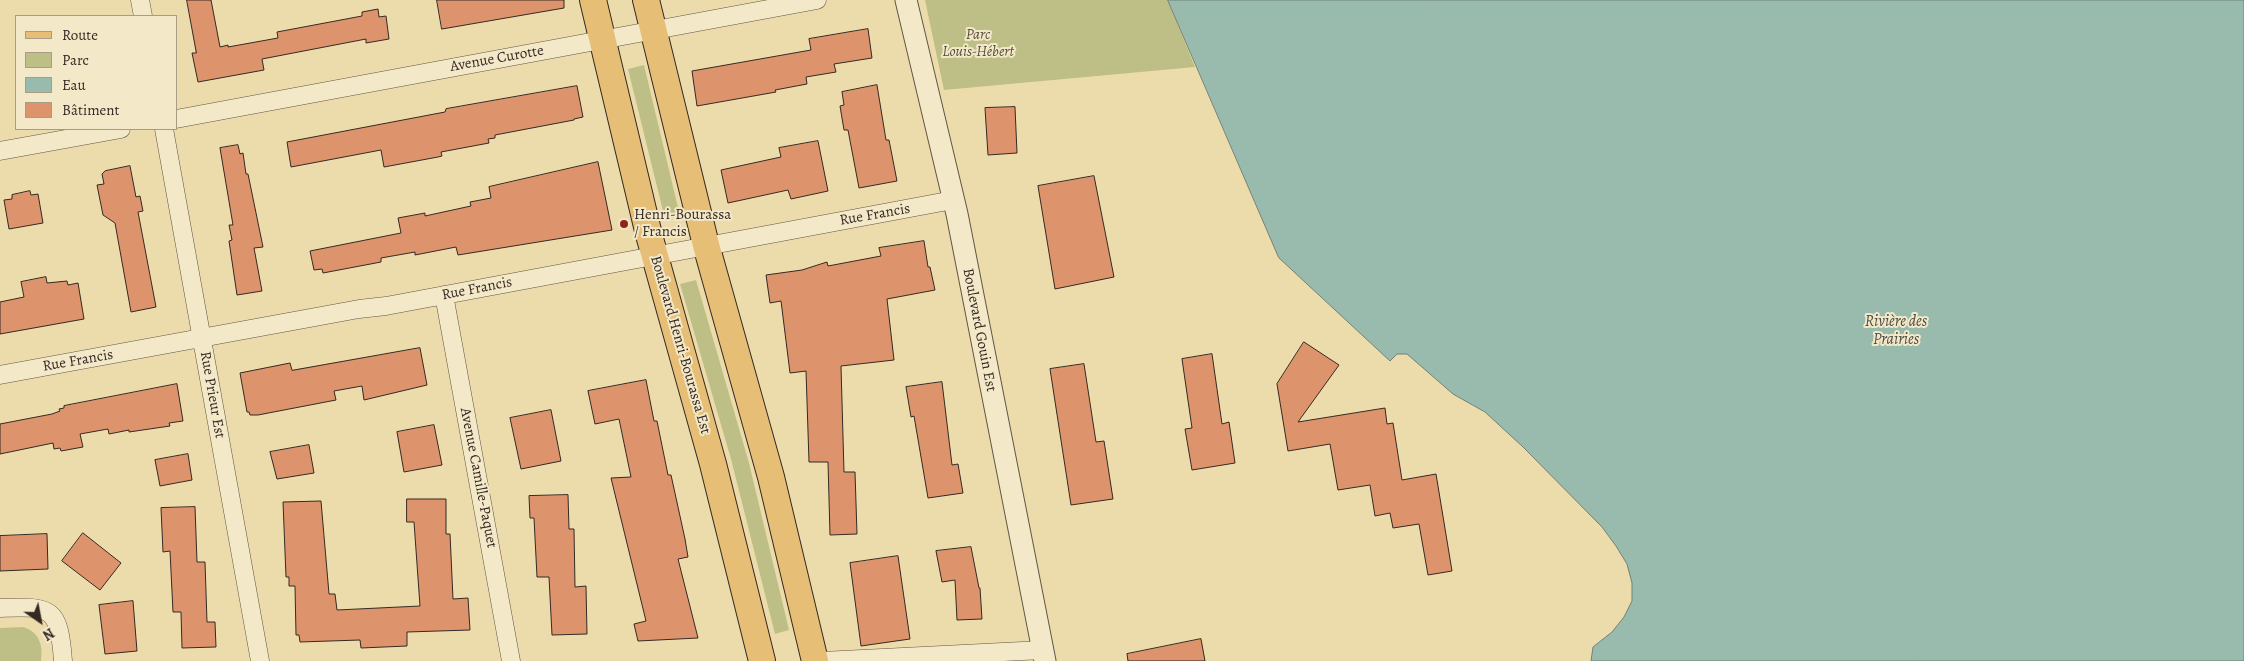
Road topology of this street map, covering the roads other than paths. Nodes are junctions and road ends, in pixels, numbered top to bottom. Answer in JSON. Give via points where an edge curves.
{"nodes":[{"id":1,"x":140,"y":0,"type":"edge"},
{"id":2,"x":593,"y":0,"type":"edge"},
{"id":3,"x":646,"y":0,"type":"edge"},
{"id":4,"x":817,"y":0,"type":"edge"},
{"id":5,"x":906,"y":0,"type":"edge"},
{"id":6,"x":143,"y":15,"type":"edge"},
{"id":7,"x":653,"y":30,"type":"junction"},
{"id":8,"x":603,"y":39,"type":"junction"},
{"id":9,"x":178,"y":118,"type":"edge"},
{"id":10,"x":116,"y":130,"type":"edge"},
{"id":11,"x":164,"y":130,"type":"edge"},
{"id":12,"x":0,"y":151,"type":"edge"},
{"id":13,"x":953,"y":200,"type":"junction"},
{"id":14,"x":706,"y":245,"type":"junction"},
{"id":15,"x":654,"y":255,"type":"junction"},
{"id":16,"x":444,"y":295,"type":"junction"},
{"id":17,"x":201,"y":338,"type":"junction"},
{"id":18,"x":0,"y":375,"type":"edge"},
{"id":19,"x":0,"y":608,"type":"edge"},
{"id":20,"x":1044,"y":655,"type":"edge"},
{"id":21,"x":63,"y":661,"type":"edge"},
{"id":22,"x":260,"y":661,"type":"edge"},
{"id":23,"x":511,"y":661,"type":"edge"},
{"id":24,"x":762,"y":661,"type":"edge"},
{"id":25,"x":815,"y":661,"type":"edge"},
{"id":26,"x":822,"y":661,"type":"edge"}],
"edges":[{"from":1,"to":6,"type":"street"},
{"from":2,"to":8,"type":"main road","name":"Boulevard Henri-Bourassa Est"},
{"from":3,"to":7,"type":"main road"},
{"from":4,"to":7,"type":"street","name":"Avenue Curotte"},
{"from":5,"to":13,"type":"street","name":"Boulevard Gouin Est"},
{"from":7,"to":8,"type":"street","name":"Avenue Curotte"},
{"from":7,"to":14,"type":"main road"},
{"from":8,"to":9,"type":"street","name":"Avenue Curotte"},
{"from":8,"to":15,"type":"main road","name":"Boulevard Henri-Bourassa Est"},
{"from":10,"to":12,"type":"street"},
{"from":11,"to":17,"type":"street","name":"Rue Prieur Est"},
{"from":13,"to":14,"type":"street","name":"Rue Francis"},
{"from":13,"to":20,"type":"street","name":"Boulevard Gouin Est"},
{"from":14,"to":15,"type":"street","name":"Rue Francis"},
{"from":14,"to":25,"type":"main road","via":[[765,452]]},
{"from":15,"to":16,"type":"street","name":"Rue Francis"},
{"from":15,"to":24,"type":"main road","name":"Boulevard Henri-Bourassa Est","via":[[713,464]]},
{"from":16,"to":17,"type":"street","name":"Rue Francis"},
{"from":16,"to":23,"type":"street","name":"Avenue Camille-Paquet"},
{"from":17,"to":18,"type":"street","name":"Rue Francis"},
{"from":17,"to":22,"type":"street","name":"Rue Prieur Est"},
{"from":19,"to":21,"type":"street","via":[[36,607],[51,614],[60,628]]},
{"from":20,"to":26,"type":"street","via":[[1013,653]]}]}
